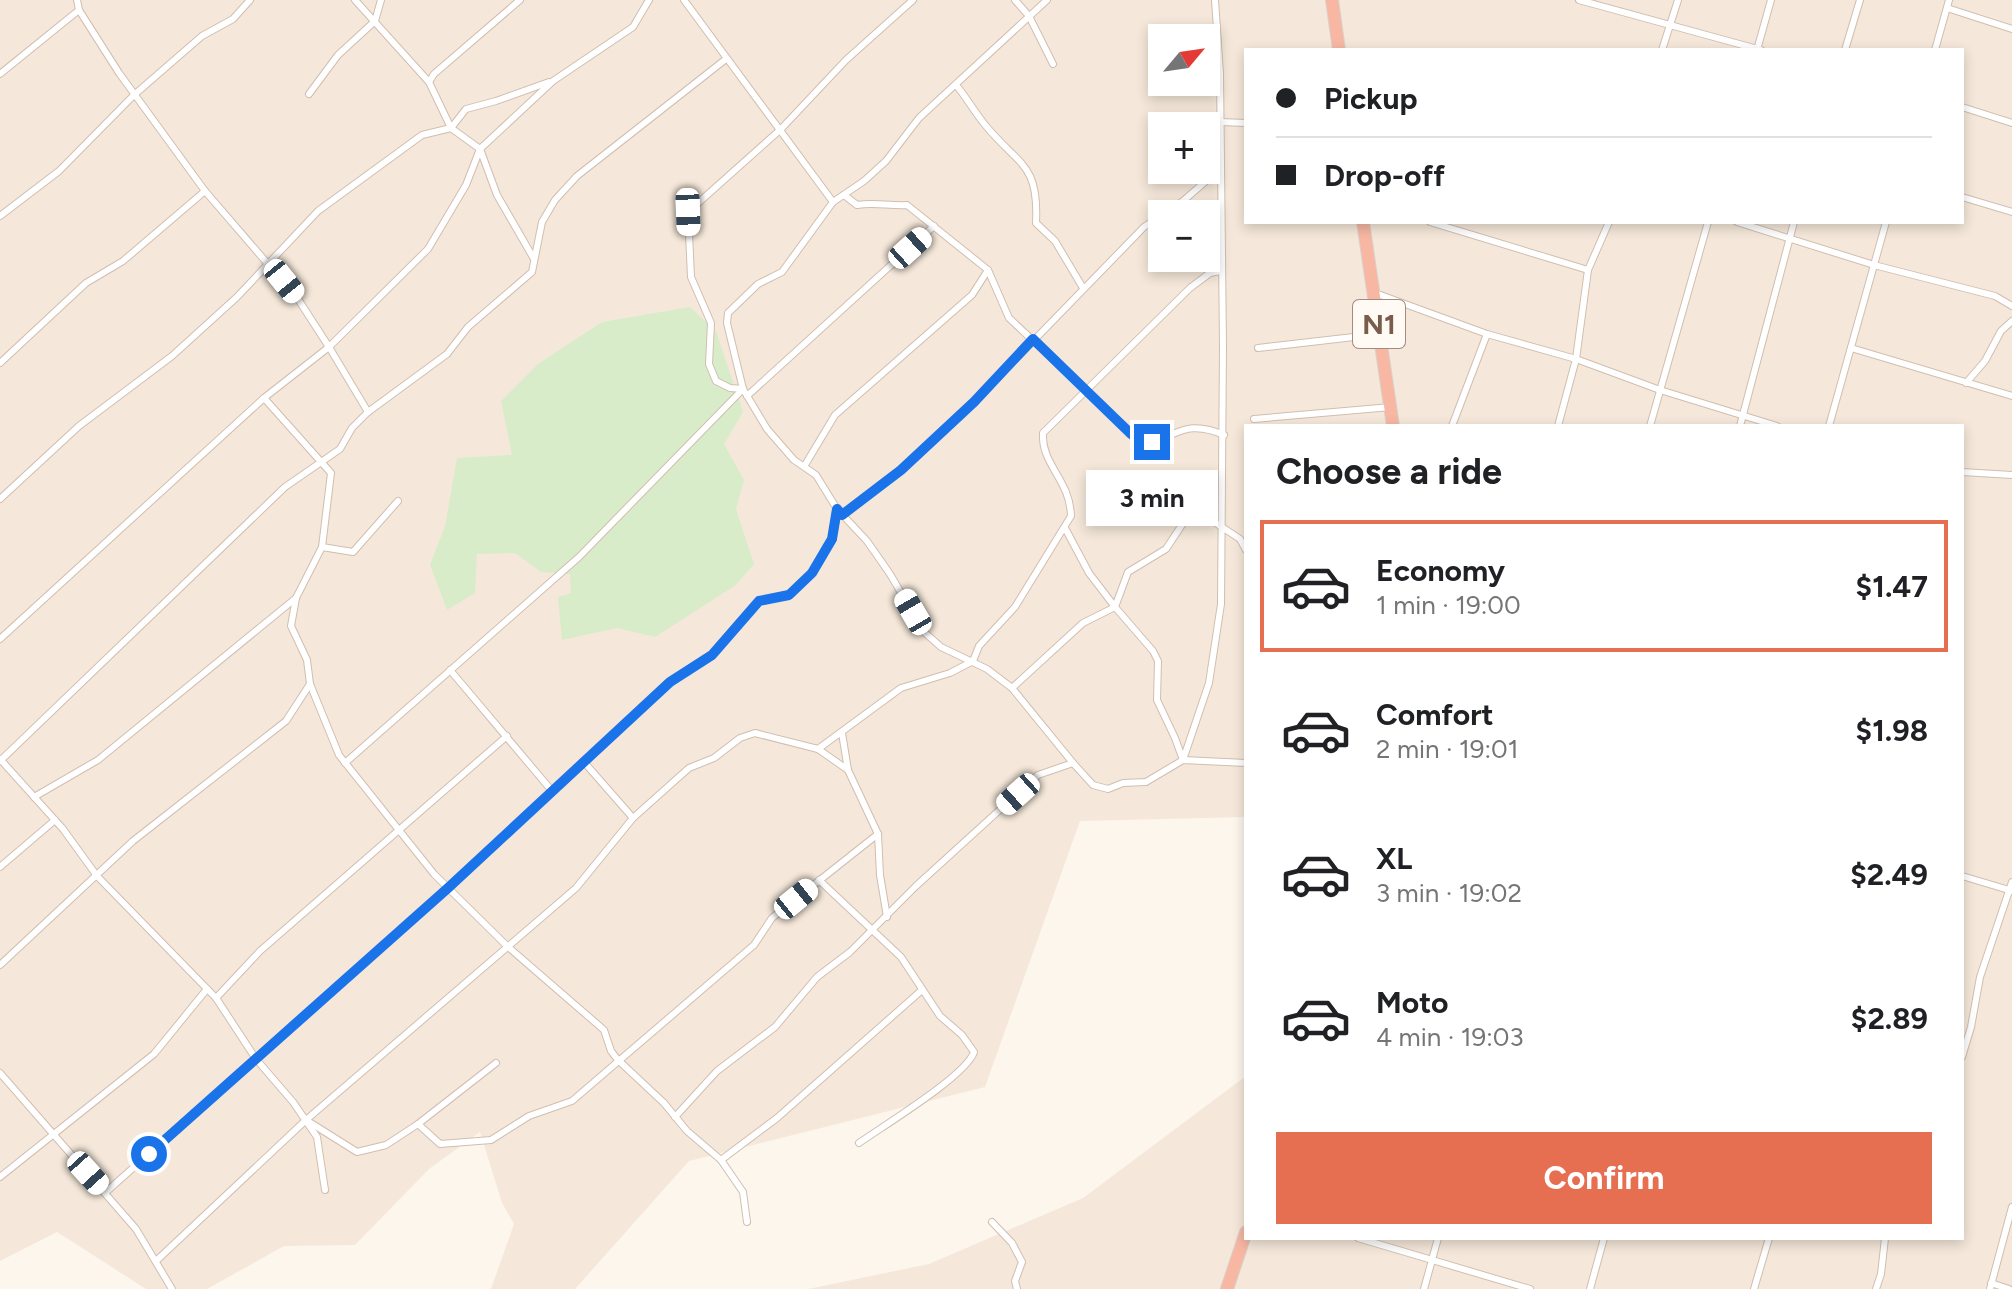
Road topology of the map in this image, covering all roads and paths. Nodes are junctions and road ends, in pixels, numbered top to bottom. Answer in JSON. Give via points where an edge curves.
{"nodes":[{"id":1,"x":77,"y":0,"type":"edge"},
{"id":2,"x":250,"y":0,"type":"edge"},
{"id":3,"x":355,"y":0,"type":"edge"},
{"id":4,"x":381,"y":0,"type":"edge"},
{"id":5,"x":520,"y":0,"type":"edge"},
{"id":6,"x":649,"y":0,"type":"edge"},
{"id":7,"x":684,"y":0,"type":"edge"},
{"id":8,"x":913,"y":0,"type":"edge"},
{"id":9,"x":1015,"y":0,"type":"edge"},
{"id":10,"x":1047,"y":0,"type":"edge"},
{"id":11,"x":1215,"y":0,"type":"edge"},
{"id":12,"x":1332,"y":0,"type":"edge"},
{"id":13,"x":1579,"y":0,"type":"edge"},
{"id":14,"x":1678,"y":0,"type":"edge"},
{"id":15,"x":1771,"y":0,"type":"edge"},
{"id":16,"x":1860,"y":0,"type":"edge"},
{"id":17,"x":1948,"y":4,"type":"edge"},
{"id":18,"x":79,"y":10,"type":"junction"},
{"id":19,"x":1029,"y":16,"type":"junction"},
{"id":20,"x":375,"y":21,"type":"junction"},
{"id":21,"x":1671,"y":25,"type":"junction"},
{"id":22,"x":2012,"y":29,"type":"edge"},
{"id":23,"x":1339,"y":48,"type":"edge"},
{"id":24,"x":1663,"y":48,"type":"edge"},
{"id":25,"x":1752,"y":48,"type":"edge"},
{"id":26,"x":1759,"y":48,"type":"edge"},
{"id":27,"x":1846,"y":48,"type":"edge"},
{"id":28,"x":1936,"y":48,"type":"edge"},
{"id":29,"x":726,"y":59,"type":"junction"},
{"id":30,"x":1053,"y":64,"type":"dead end"},
{"id":31,"x":0,"y":74,"type":"edge"},
{"id":32,"x":553,"y":81,"type":"junction"},
{"id":33,"x":429,"y":82,"type":"junction"},
{"id":34,"x":956,"y":85,"type":"junction"},
{"id":35,"x":309,"y":94,"type":"dead end"},
{"id":36,"x":134,"y":95,"type":"junction"},
{"id":37,"x":1964,"y":108,"type":"edge"},
{"id":38,"x":1220,"y":112,"type":"edge"},
{"id":39,"x":1220,"y":122,"type":"joint"},
{"id":40,"x":1244,"y":123,"type":"edge"},
{"id":41,"x":2012,"y":123,"type":"edge"},
{"id":42,"x":451,"y":128,"type":"junction"},
{"id":43,"x":781,"y":129,"type":"junction"},
{"id":44,"x":480,"y":149,"type":"junction"},
{"id":45,"x":1221,"y":168,"type":"junction"},
{"id":46,"x":205,"y":191,"type":"junction"},
{"id":47,"x":844,"y":195,"type":"junction"},
{"id":48,"x":1964,"y":198,"type":"edge"},
{"id":49,"x":1184,"y":200,"type":"edge"},
{"id":50,"x":833,"y":202,"type":"junction"},
{"id":51,"x":2012,"y":212,"type":"edge"},
{"id":52,"x":0,"y":216,"type":"edge"},
{"id":53,"x":1148,"y":224,"type":"edge"},
{"id":54,"x":1363,"y":224,"type":"edge"},
{"id":55,"x":1437,"y":224,"type":"edge"},
{"id":56,"x":1608,"y":224,"type":"edge"},
{"id":57,"x":1707,"y":224,"type":"edge"},
{"id":58,"x":1744,"y":224,"type":"edge"},
{"id":59,"x":1793,"y":224,"type":"edge"},
{"id":60,"x":1885,"y":224,"type":"edge"},
{"id":61,"x":934,"y":226,"type":"junction"},
{"id":62,"x":1789,"y":238,"type":"junction"},
{"id":63,"x":534,"y":259,"type":"junction"},
{"id":64,"x":269,"y":262,"type":"junction"},
{"id":65,"x":1874,"y":265,"type":"junction"},
{"id":66,"x":988,"y":270,"type":"junction"},
{"id":67,"x":1588,"y":270,"type":"junction"},
{"id":68,"x":1220,"y":271,"type":"joint"},
{"id":69,"x":1215,"y":272,"type":"edge"},
{"id":70,"x":1083,"y":288,"type":"junction"},
{"id":71,"x":1375,"y":293,"type":"junction"},
{"id":72,"x":2012,"y":306,"type":"edge"},
{"id":73,"x":2012,"y":321,"type":"edge"},
{"id":74,"x":1380,"y":334,"type":"junction"},
{"id":75,"x":1487,"y":334,"type":"junction"},
{"id":76,"x":1033,"y":339,"type":"junction"},
{"id":77,"x":329,"y":347,"type":"junction"},
{"id":78,"x":1258,"y":348,"type":"dead end"},
{"id":79,"x":1851,"y":348,"type":"junction"},
{"id":80,"x":1576,"y":359,"type":"junction"},
{"id":81,"x":0,"y":363,"type":"edge"},
{"id":82,"x":1966,"y":383,"type":"junction"},
{"id":83,"x":1086,"y":390,"type":"junction"},
{"id":84,"x":1660,"y":390,"type":"junction"},
{"id":85,"x":745,"y":392,"type":"junction"},
{"id":86,"x":2012,"y":396,"type":"edge"},
{"id":87,"x":264,"y":398,"type":"junction"},
{"id":88,"x":1391,"y":407,"type":"junction"},
{"id":89,"x":368,"y":412,"type":"junction"},
{"id":90,"x":1742,"y":415,"type":"junction"},
{"id":91,"x":1254,"y":419,"type":"dead end"},
{"id":92,"x":1393,"y":424,"type":"edge"},
{"id":93,"x":1453,"y":424,"type":"edge"},
{"id":94,"x":1559,"y":424,"type":"edge"},
{"id":95,"x":1651,"y":424,"type":"edge"},
{"id":96,"x":1740,"y":424,"type":"edge"},
{"id":97,"x":1771,"y":424,"type":"edge"},
{"id":98,"x":1830,"y":424,"type":"edge"},
{"id":99,"x":1224,"y":435,"type":"junction"},
{"id":100,"x":322,"y":461,"type":"junction"},
{"id":101,"x":805,"y":465,"type":"junction"},
{"id":102,"x":1964,"y":472,"type":"edge"},
{"id":103,"x":2012,"y":475,"type":"edge"},
{"id":104,"x":0,"y":499,"type":"edge"},
{"id":105,"x":398,"y":501,"type":"dead end"},
{"id":106,"x":839,"y":512,"type":"junction"},
{"id":107,"x":1065,"y":528,"type":"junction"},
{"id":108,"x":1222,"y":529,"type":"junction"},
{"id":109,"x":1244,"y":546,"type":"edge"},
{"id":110,"x":322,"y":547,"type":"junction"},
{"id":111,"x":296,"y":598,"type":"junction"},
{"id":112,"x":1115,"y":607,"type":"junction"},
{"id":113,"x":0,"y":639,"type":"edge"},
{"id":114,"x":973,"y":661,"type":"junction"},
{"id":115,"x":450,"y":670,"type":"junction"},
{"id":116,"x":310,"y":684,"type":"junction"},
{"id":117,"x":1012,"y":688,"type":"junction"},
{"id":118,"x":842,"y":733,"type":"junction"},
{"id":119,"x":507,"y":736,"type":"junction"},
{"id":120,"x":818,"y":749,"type":"junction"},
{"id":121,"x":0,"y":760,"type":"edge"},
{"id":122,"x":1183,"y":760,"type":"junction"},
{"id":123,"x":584,"y":762,"type":"junction"},
{"id":124,"x":345,"y":763,"type":"junction"},
{"id":125,"x":1073,"y":763,"type":"junction"},
{"id":126,"x":1244,"y":763,"type":"edge"},
{"id":127,"x":848,"y":770,"type":"junction"},
{"id":128,"x":552,"y":791,"type":"junction"},
{"id":129,"x":34,"y":797,"type":"junction"},
{"id":130,"x":633,"y":818,"type":"junction"},
{"id":131,"x":55,"y":820,"type":"junction"},
{"id":132,"x":399,"y":830,"type":"junction"},
{"id":133,"x":878,"y":834,"type":"junction"},
{"id":134,"x":0,"y":867,"type":"edge"},
{"id":135,"x":97,"y":876,"type":"junction"},
{"id":136,"x":1964,"y":876,"type":"edge"},
{"id":137,"x":819,"y":880,"type":"junction"},
{"id":138,"x":448,"y":888,"type":"junction"},
{"id":139,"x":2011,"y":888,"type":"edge"},
{"id":140,"x":887,"y":917,"type":"junction"},
{"id":141,"x":873,"y":930,"type":"junction"},
{"id":142,"x":507,"y":946,"type":"junction"},
{"id":143,"x":0,"y":965,"type":"edge"},
{"id":144,"x":207,"y":989,"type":"junction"},
{"id":145,"x":922,"y":990,"type":"junction"},
{"id":146,"x":216,"y":998,"type":"junction"},
{"id":147,"x":1964,"y":1048,"type":"edge"},
{"id":148,"x":256,"y":1059,"type":"junction"},
{"id":149,"x":618,"y":1060,"type":"junction"},
{"id":150,"x":496,"y":1063,"type":"dead end"},
{"id":151,"x":0,"y":1073,"type":"edge"},
{"id":152,"x":675,"y":1117,"type":"junction"},
{"id":153,"x":306,"y":1120,"type":"junction"},
{"id":154,"x":418,"y":1124,"type":"junction"},
{"id":155,"x":54,"y":1135,"type":"junction"},
{"id":156,"x":859,"y":1143,"type":"dead end"},
{"id":157,"x":721,"y":1160,"type":"junction"},
{"id":158,"x":0,"y":1177,"type":"edge"},
{"id":159,"x":325,"y":1190,"type":"dead end"},
{"id":160,"x":106,"y":1192,"type":"junction"},
{"id":161,"x":2012,"y":1207,"type":"edge"},
{"id":162,"x":747,"y":1222,"type":"dead end"},
{"id":163,"x":992,"y":1222,"type":"dead end"},
{"id":164,"x":1244,"y":1238,"type":"edge"},
{"id":165,"x":1365,"y":1240,"type":"edge"},
{"id":166,"x":1438,"y":1240,"type":"edge"},
{"id":167,"x":1603,"y":1240,"type":"edge"},
{"id":168,"x":1768,"y":1240,"type":"edge"},
{"id":169,"x":1885,"y":1240,"type":"edge"},
{"id":170,"x":1433,"y":1259,"type":"junction"},
{"id":171,"x":156,"y":1261,"type":"junction"},
{"id":172,"x":1991,"y":1286,"type":"edge"},
{"id":173,"x":172,"y":1289,"type":"edge"},
{"id":174,"x":1017,"y":1289,"type":"edge"},
{"id":175,"x":1227,"y":1289,"type":"edge"},
{"id":176,"x":1424,"y":1289,"type":"edge"},
{"id":177,"x":1530,"y":1289,"type":"edge"},
{"id":178,"x":1590,"y":1289,"type":"edge"},
{"id":179,"x":1754,"y":1289,"type":"edge"},
{"id":180,"x":1876,"y":1289,"type":"edge"},
{"id":181,"x":2009,"y":1289,"type":"edge"}],
"edges":[{"from":1,"to":18,"type":"street"},
{"from":2,"to":36,"type":"street"},
{"from":3,"to":20,"type":"street"},
{"from":4,"to":20,"type":"street"},
{"from":5,"to":33,"type":"street"},
{"from":6,"to":32,"type":"street","via":[[633,27]]},
{"from":7,"to":29,"type":"street"},
{"from":8,"to":43,"type":"street"},
{"from":9,"to":19,"type":"street"},
{"from":10,"to":19,"type":"street"},
{"from":11,"to":38,"type":"street"},
{"from":12,"to":23,"type":"highway"},
{"from":13,"to":21,"type":"street"},
{"from":14,"to":21,"type":"street"},
{"from":15,"to":26,"type":"street"},
{"from":16,"to":27,"type":"street"},
{"from":17,"to":22,"type":"street"},
{"from":17,"to":28,"type":"street"},
{"from":18,"to":31,"type":"street"},
{"from":18,"to":36,"type":"street"},
{"from":19,"to":30,"type":"street"},
{"from":19,"to":34,"type":"street"},
{"from":20,"to":33,"type":"street"},
{"from":20,"to":35,"type":"street","via":[[338,55]]},
{"from":21,"to":24,"type":"street"},
{"from":21,"to":25,"type":"street"},
{"from":29,"to":43,"type":"street"},
{"from":29,"to":63,"type":"street","via":[[577,176],[542,222]]},
{"from":32,"to":42,"type":"street","via":[[466,109]]},
{"from":32,"to":44,"type":"street"},
{"from":33,"to":42,"type":"street"},
{"from":34,"to":47,"type":"street","via":[[919,118],[886,161]]},
{"from":34,"to":70,"type":"street","via":[[986,126],[1024,164],[1033,182],[1036,223],[1055,241]]},
{"from":36,"to":46,"type":"street"},
{"from":36,"to":52,"type":"street","via":[[59,171]]},
{"from":37,"to":41,"type":"street"},
{"from":39,"to":40,"type":"street"},
{"from":39,"to":45,"type":"street"},
{"from":42,"to":44,"type":"street"},
{"from":42,"to":64,"type":"street","via":[[422,135],[401,149],[318,211]]},
{"from":43,"to":50,"type":"street"},
{"from":43,"to":85,"type":"street","via":[[688,212],[691,277],[711,323],[709,364],[716,381]]},
{"from":44,"to":63,"type":"street","via":[[497,195]]},
{"from":44,"to":77,"type":"street","via":[[466,185],[428,249]]},
{"from":45,"to":49,"type":"street"},
{"from":45,"to":68,"type":"street"},
{"from":46,"to":64,"type":"street"},
{"from":46,"to":81,"type":"street","via":[[123,261],[86,283]]},
{"from":47,"to":50,"type":"street"},
{"from":47,"to":61,"type":"street","via":[[857,205],[907,205]]},
{"from":48,"to":51,"type":"street"},
{"from":50,"to":85,"type":"street","via":[[782,272],[758,284],[728,313]]},
{"from":53,"to":70,"type":"street"},
{"from":54,"to":71,"type":"highway","number":"N1"},
{"from":55,"to":67,"type":"street"},
{"from":56,"to":67,"type":"street"},
{"from":57,"to":84,"type":"street"},
{"from":58,"to":62,"type":"street"},
{"from":59,"to":62,"type":"street"},
{"from":60,"to":65,"type":"street"},
{"from":61,"to":66,"type":"street"},
{"from":61,"to":85,"type":"street"},
{"from":62,"to":65,"type":"street"},
{"from":62,"to":90,"type":"street"},
{"from":63,"to":89,"type":"street","via":[[532,272],[468,327],[447,354]]},
{"from":64,"to":77,"type":"street"},
{"from":64,"to":104,"type":"street","via":[[172,356],[79,426]]},
{"from":65,"to":72,"type":"street","via":[[1995,296]]},
{"from":65,"to":79,"type":"street"},
{"from":66,"to":76,"type":"street","via":[[1009,318]]},
{"from":66,"to":101,"type":"street","via":[[972,295],[835,415]]},
{"from":67,"to":80,"type":"street"},
{"from":68,"to":99,"type":"street"},
{"from":69,"to":83,"type":"street","via":[[1190,288]]},
{"from":70,"to":76,"type":"street"},
{"from":71,"to":74,"type":"highway","number":"N1"},
{"from":71,"to":75,"type":"street"},
{"from":73,"to":82,"type":"street"},
{"from":74,"to":78,"type":"street"},
{"from":74,"to":88,"type":"highway","number":"N1"},
{"from":75,"to":80,"type":"street"},
{"from":75,"to":93,"type":"street"},
{"from":76,"to":83,"type":"street"},
{"from":76,"to":106,"type":"street","via":[[901,470]]},
{"from":77,"to":87,"type":"street"},
{"from":77,"to":89,"type":"street"},
{"from":79,"to":82,"type":"street"},
{"from":79,"to":98,"type":"street"},
{"from":80,"to":84,"type":"street"},
{"from":80,"to":94,"type":"street"},
{"from":82,"to":86,"type":"street"},
{"from":83,"to":99,"type":"street","via":[[1139,440],[1152,442],[1188,427]]},
{"from":83,"to":107,"type":"street","via":[[1043,433],[1042,450],[1066,486],[1071,516]]},
{"from":84,"to":90,"type":"street"},
{"from":84,"to":95,"type":"street"},
{"from":85,"to":101,"type":"street","via":[[767,429]]},
{"from":85,"to":115,"type":"street","via":[[579,557]]},
{"from":87,"to":100,"type":"street"},
{"from":87,"to":113,"type":"street"},
{"from":88,"to":91,"type":"street"},
{"from":88,"to":92,"type":"highway","number":"N1"},
{"from":89,"to":100,"type":"street","via":[[340,449]]},
{"from":90,"to":96,"type":"street"},
{"from":90,"to":97,"type":"street"},
{"from":99,"to":108,"type":"street"},
{"from":100,"to":110,"type":"street","via":[[331,473]]},
{"from":100,"to":121,"type":"street","via":[[285,487]]},
{"from":101,"to":106,"type":"street"},
{"from":102,"to":103,"type":"street"},
{"from":105,"to":110,"type":"street","via":[[353,552]]},
{"from":106,"to":114,"type":"street","via":[[867,541],[924,632],[941,647]]},
{"from":106,"to":123,"type":"street","via":[[832,539],[812,573],[789,595],[759,601],[712,655],[670,682]]},
{"from":107,"to":112,"type":"street"},
{"from":107,"to":114,"type":"street"},
{"from":108,"to":109,"type":"street"},
{"from":108,"to":112,"type":"street","via":[[1193,508],[1166,549],[1128,572]]},
{"from":108,"to":122,"type":"street","via":[[1221,604],[1209,683]]},
{"from":110,"to":111,"type":"street"},
{"from":111,"to":116,"type":"street","via":[[291,626],[307,660]]},
{"from":111,"to":129,"type":"street","via":[[98,760]]},
{"from":112,"to":117,"type":"street","via":[[1083,623]]},
{"from":112,"to":122,"type":"street","via":[[1158,661],[1157,700]]},
{"from":114,"to":117,"type":"street"},
{"from":114,"to":118,"type":"street","via":[[901,688]]},
{"from":115,"to":119,"type":"street"},
{"from":115,"to":124,"type":"street"},
{"from":116,"to":124,"type":"street"},
{"from":116,"to":135,"type":"street","via":[[286,721],[133,841]]},
{"from":117,"to":125,"type":"street"},
{"from":118,"to":120,"type":"street"},
{"from":118,"to":127,"type":"street"},
{"from":119,"to":128,"type":"street"},
{"from":119,"to":132,"type":"street"},
{"from":120,"to":127,"type":"street"},
{"from":120,"to":130,"type":"street","via":[[755,733],[740,738],[714,758],[689,768]]},
{"from":121,"to":129,"type":"street"},
{"from":122,"to":125,"type":"street","via":[[1146,782],[1108,789],[1093,785]]},
{"from":122,"to":126,"type":"street"},
{"from":123,"to":128,"type":"street"},
{"from":123,"to":130,"type":"street"},
{"from":124,"to":132,"type":"street"},
{"from":125,"to":140,"type":"street","via":[[1038,775]]},
{"from":127,"to":133,"type":"street"},
{"from":128,"to":138,"type":"street"},
{"from":129,"to":131,"type":"street"},
{"from":130,"to":142,"type":"street","via":[[576,888]]},
{"from":131,"to":134,"type":"street"},
{"from":131,"to":135,"type":"street"},
{"from":132,"to":138,"type":"street"},
{"from":132,"to":146,"type":"street","via":[[260,951]]},
{"from":133,"to":137,"type":"street"},
{"from":133,"to":140,"type":"street"},
{"from":135,"to":143,"type":"street"},
{"from":135,"to":144,"type":"street"},
{"from":136,"to":139,"type":"street"},
{"from":137,"to":141,"type":"street"},
{"from":137,"to":149,"type":"street","via":[[772,918],[754,945]]},
{"from":138,"to":142,"type":"street"},
{"from":138,"to":148,"type":"street"},
{"from":139,"to":147,"type":"street","via":[[1980,977]]},
{"from":140,"to":141,"type":"street"},
{"from":141,"to":145,"type":"street","via":[[901,957]]},
{"from":141,"to":152,"type":"street","via":[[817,977],[775,1027],[717,1071]]},
{"from":142,"to":149,"type":"street","via":[[604,1030]]},
{"from":142,"to":153,"type":"street"},
{"from":144,"to":146,"type":"street"},
{"from":144,"to":155,"type":"street","via":[[154,1054]]},
{"from":145,"to":156,"type":"street","via":[[962,1035],[974,1052],[972,1059]]},
{"from":145,"to":157,"type":"street"},
{"from":146,"to":148,"type":"street"},
{"from":148,"to":153,"type":"street"},
{"from":148,"to":160,"type":"street"},
{"from":149,"to":152,"type":"street"},
{"from":149,"to":154,"type":"street","via":[[572,1101],[529,1116],[491,1140],[440,1144]]},
{"from":150,"to":154,"type":"street"},
{"from":151,"to":155,"type":"street"},
{"from":152,"to":157,"type":"street"},
{"from":153,"to":154,"type":"street","via":[[357,1152],[386,1145]]},
{"from":153,"to":159,"type":"street","via":[[317,1137]]},
{"from":153,"to":171,"type":"street"},
{"from":155,"to":158,"type":"street"},
{"from":155,"to":160,"type":"street"},
{"from":157,"to":162,"type":"street","via":[[743,1192]]},
{"from":160,"to":171,"type":"street"},
{"from":161,"to":172,"type":"street"},
{"from":163,"to":174,"type":"street","via":[[1022,1262]]},
{"from":164,"to":175,"type":"highway"},
{"from":165,"to":170,"type":"street"},
{"from":166,"to":170,"type":"street"},
{"from":167,"to":178,"type":"street"},
{"from":168,"to":179,"type":"street"},
{"from":169,"to":180,"type":"street"},
{"from":170,"to":176,"type":"street"},
{"from":170,"to":177,"type":"street"},
{"from":171,"to":173,"type":"street"},
{"from":172,"to":181,"type":"street"}]}
